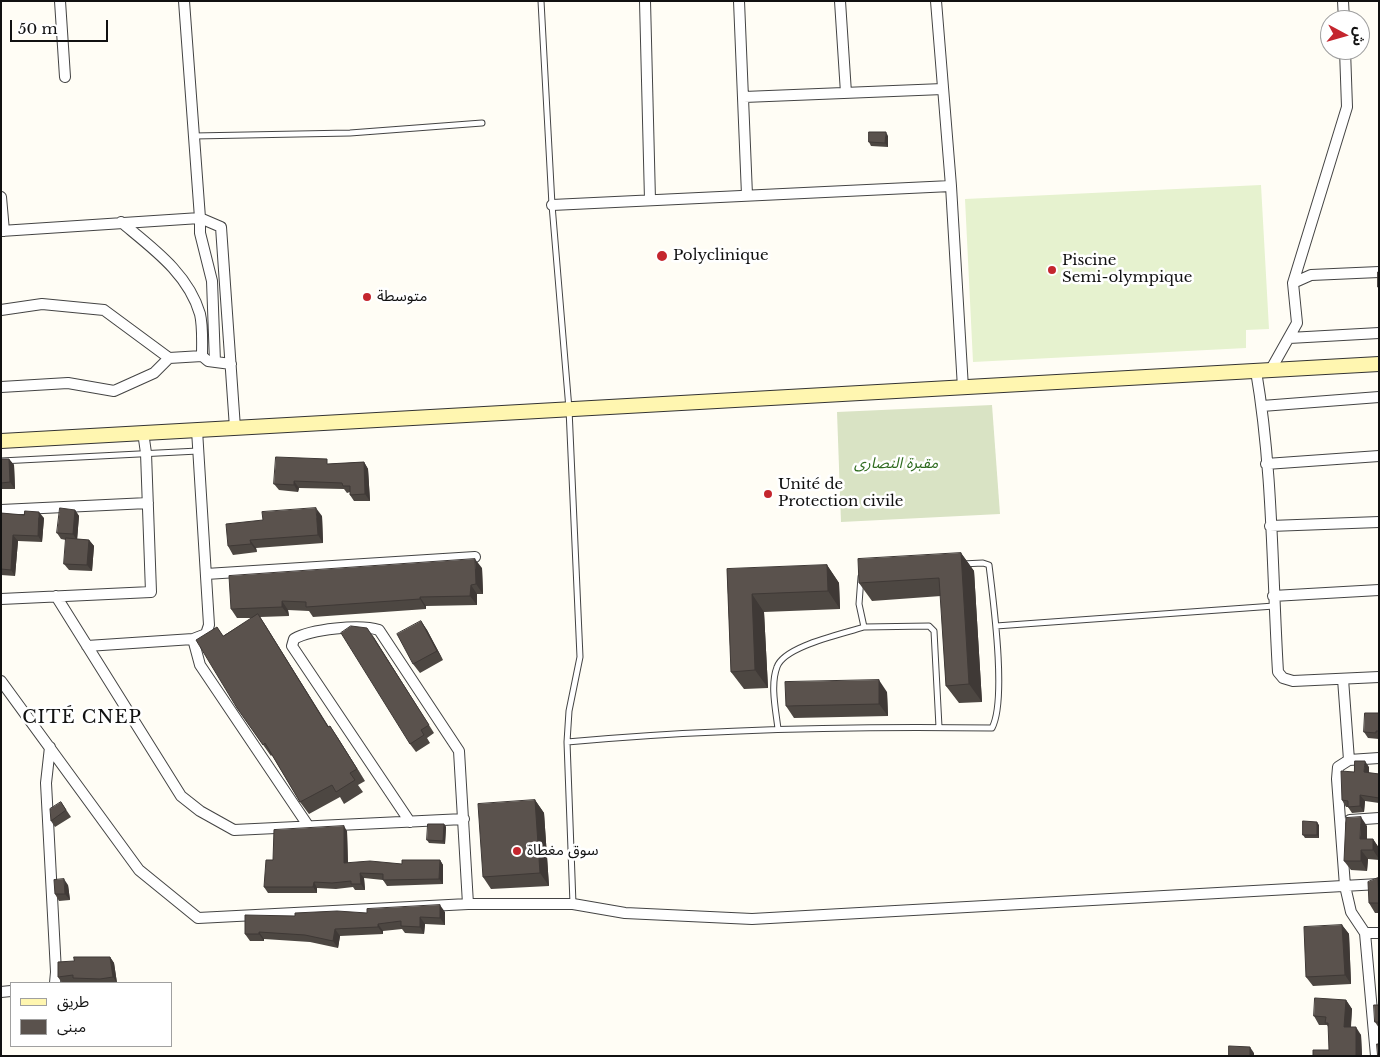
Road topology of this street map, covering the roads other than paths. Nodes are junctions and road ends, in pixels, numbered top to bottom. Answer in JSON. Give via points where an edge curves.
{"nodes":[{"id":1,"x":60,"y":1,"type":"edge"},
{"id":2,"x":184,"y":1,"type":"edge"},
{"id":3,"x":541,"y":1,"type":"edge"},
{"id":4,"x":645,"y":1,"type":"edge"},
{"id":5,"x":739,"y":1,"type":"edge"},
{"id":6,"x":840,"y":1,"type":"edge"},
{"id":7,"x":936,"y":1,"type":"edge"},
{"id":8,"x":1345,"y":60,"type":"edge"},
{"id":9,"x":65,"y":78,"type":"dead end"},
{"id":10,"x":943,"y":89,"type":"junction"},
{"id":11,"x":846,"y":93,"type":"junction"},
{"id":12,"x":744,"y":97,"type":"junction"},
{"id":13,"x":482,"y":123,"type":"dead end"},
{"id":14,"x":193,"y":136,"type":"junction"},
{"id":15,"x":951,"y":186,"type":"junction"},
{"id":16,"x":747,"y":196,"type":"junction"},
{"id":17,"x":1,"y":197,"type":"edge"},
{"id":18,"x":650,"y":200,"type":"junction"},
{"id":19,"x":552,"y":205,"type":"junction"},
{"id":20,"x":200,"y":218,"type":"junction"},
{"id":21,"x":121,"y":222,"type":"junction"},
{"id":22,"x":3,"y":231,"type":"edge"},
{"id":23,"x":1379,"y":272,"type":"edge"},
{"id":24,"x":1293,"y":283,"type":"junction"},
{"id":25,"x":1,"y":310,"type":"edge"},
{"id":26,"x":1379,"y":333,"type":"edge"},
{"id":27,"x":1289,"y":338,"type":"junction"},
{"id":28,"x":202,"y":356,"type":"junction"},
{"id":29,"x":169,"y":358,"type":"junction"},
{"id":30,"x":215,"y":362,"type":"junction"},
{"id":31,"x":231,"y":364,"type":"junction"},
{"id":32,"x":1379,"y":364,"type":"edge"},
{"id":33,"x":1263,"y":371,"type":"junction"},
{"id":34,"x":1,"y":387,"type":"edge"},
{"id":35,"x":963,"y":388,"type":"junction"},
{"id":36,"x":1379,"y":397,"type":"edge"},
{"id":37,"x":1262,"y":406,"type":"junction"},
{"id":38,"x":569,"y":409,"type":"junction"},
{"id":39,"x":235,"y":428,"type":"junction"},
{"id":40,"x":197,"y":430,"type":"junction"},
{"id":41,"x":143,"y":432,"type":"junction"},
{"id":42,"x":1,"y":441,"type":"edge"},
{"id":43,"x":198,"y":451,"type":"junction"},
{"id":44,"x":146,"y":453,"type":"junction"},
{"id":45,"x":1379,"y":456,"type":"edge"},
{"id":46,"x":1,"y":461,"type":"edge"},
{"id":47,"x":1266,"y":464,"type":"junction"},
{"id":48,"x":148,"y":503,"type":"junction"},
{"id":49,"x":1,"y":510,"type":"edge"},
{"id":50,"x":1379,"y":522,"type":"edge"},
{"id":51,"x":1270,"y":526,"type":"junction"},
{"id":52,"x":475,"y":557,"type":"edge"},
{"id":53,"x":954,"y":564,"type":"edge"},
{"id":54,"x":206,"y":574,"type":"junction"},
{"id":55,"x":863,"y":574,"type":"edge"},
{"id":56,"x":1379,"y":590,"type":"edge"},
{"id":57,"x":56,"y":596,"type":"junction"},
{"id":58,"x":1,"y":599,"type":"edge"},
{"id":59,"x":1274,"y":601,"type":"junction"},
{"id":60,"x":996,"y":626,"type":"junction"},
{"id":61,"x":864,"y":627,"type":"junction"},
{"id":62,"x":193,"y":639,"type":"junction"},
{"id":63,"x":87,"y":646,"type":"junction"},
{"id":64,"x":1379,"y":677,"type":"edge"},
{"id":65,"x":1343,"y":679,"type":"junction"},
{"id":66,"x":1,"y":680,"type":"edge"},
{"id":67,"x":939,"y":727,"type":"junction"},
{"id":68,"x":778,"y":730,"type":"junction"},
{"id":69,"x":567,"y":742,"type":"junction"},
{"id":70,"x":50,"y":747,"type":"junction"},
{"id":71,"x":1379,"y":758,"type":"edge"},
{"id":72,"x":1349,"y":760,"type":"junction"},
{"id":73,"x":1379,"y":818,"type":"edge"},
{"id":74,"x":464,"y":820,"type":"junction"},
{"id":75,"x":1339,"y":821,"type":"junction"},
{"id":76,"x":410,"y":822,"type":"junction"},
{"id":77,"x":309,"y":827,"type":"junction"},
{"id":78,"x":1379,"y":884,"type":"edge"},
{"id":79,"x":1345,"y":886,"type":"junction"},
{"id":80,"x":468,"y":904,"type":"junction"},
{"id":81,"x":573,"y":904,"type":"junction"},
{"id":82,"x":1379,"y":932,"type":"edge"},
{"id":83,"x":1365,"y":933,"type":"junction"},
{"id":84,"x":55,"y":982,"type":"edge"},
{"id":85,"x":1376,"y":1056,"type":"edge"}],
"edges":[{"from":1,"to":9,"type":"street"},
{"from":2,"to":14,"type":"street"},
{"from":3,"to":19,"type":"lane"},
{"from":4,"to":18,"type":"street"},
{"from":5,"to":12,"type":"street"},
{"from":6,"to":11,"type":"street"},
{"from":7,"to":10,"type":"street"},
{"from":8,"to":24,"type":"street","via":[[1347,107]]},
{"from":10,"to":11,"type":"street"},
{"from":10,"to":15,"type":"street"},
{"from":11,"to":12,"type":"street"},
{"from":12,"to":16,"type":"street"},
{"from":13,"to":14,"type":"lane","via":[[350,133]]},
{"from":14,"to":20,"type":"street"},
{"from":15,"to":16,"type":"street"},
{"from":15,"to":35,"type":"street"},
{"from":16,"to":18,"type":"street"},
{"from":17,"to":22,"type":"street"},
{"from":18,"to":19,"type":"street"},
{"from":19,"to":38,"type":"lane"},
{"from":20,"to":21,"type":"street"},
{"from":20,"to":30,"type":"street","via":[[200,233],[212,281]]},
{"from":20,"to":31,"type":"street","via":[[221,227]]},
{"from":21,"to":22,"type":"street"},
{"from":21,"to":28,"type":"street","via":[[184,279],[200,314]]},
{"from":23,"to":24,"type":"street","via":[[1310,275]]},
{"from":24,"to":27,"type":"street","via":[[1297,323]]},
{"from":25,"to":29,"type":"street","via":[[42,304],[104,310]]},
{"from":26,"to":27,"type":"street"},
{"from":27,"to":33,"type":"street"},
{"from":28,"to":29,"type":"street"},
{"from":28,"to":30,"type":"street"},
{"from":29,"to":34,"type":"street","via":[[154,373],[114,391],[68,383]]},
{"from":30,"to":31,"type":"street"},
{"from":31,"to":39,"type":"street"},
{"from":32,"to":33,"type":"main road"},
{"from":33,"to":35,"type":"main road"},
{"from":33,"to":37,"type":"street"},
{"from":35,"to":38,"type":"main road"},
{"from":36,"to":37,"type":"street"},
{"from":37,"to":47,"type":"street"},
{"from":38,"to":39,"type":"main road"},
{"from":38,"to":69,"type":"lane","via":[[580,656],[569,711]]},
{"from":39,"to":40,"type":"main road"},
{"from":40,"to":41,"type":"main road"},
{"from":40,"to":43,"type":"street"},
{"from":41,"to":42,"type":"main road"},
{"from":41,"to":44,"type":"street"},
{"from":43,"to":44,"type":"lane"},
{"from":43,"to":54,"type":"street"},
{"from":44,"to":46,"type":"lane"},
{"from":44,"to":48,"type":"street"},
{"from":45,"to":47,"type":"street"},
{"from":47,"to":51,"type":"street"},
{"from":48,"to":49,"type":"street"},
{"from":48,"to":57,"type":"street","via":[[151,592]]},
{"from":50,"to":51,"type":"street"},
{"from":51,"to":59,"type":"street"},
{"from":52,"to":54,"type":"street"},
{"from":53,"to":60,"type":"lane","via":[[989,565]]},
{"from":54,"to":62,"type":"street","via":[[210,625],[206,634]]},
{"from":55,"to":61,"type":"lane","via":[[859,580],[859,604]]},
{"from":56,"to":59,"type":"street"},
{"from":57,"to":58,"type":"street"},
{"from":57,"to":63,"type":"street"},
{"from":59,"to":60,"type":"lane"},
{"from":59,"to":65,"type":"street","via":[[1278,672],[1283,678],[1293,681]]},
{"from":60,"to":67,"type":"lane","via":[[999,704],[992,728]]},
{"from":61,"to":67,"type":"lane","via":[[929,626],[934,631]]},
{"from":61,"to":68,"type":"lane","via":[[807,645],[783,657],[776,667],[774,683]]},
{"from":62,"to":63,"type":"street"},
{"from":62,"to":77,"type":"street","via":[[200,665]]},
{"from":63,"to":77,"type":"street","via":[[181,796],[234,830]]},
{"from":64,"to":65,"type":"street"},
{"from":65,"to":72,"type":"street"},
{"from":66,"to":70,"type":"street"},
{"from":67,"to":68,"type":"lane"},
{"from":68,"to":69,"type":"lane","via":[[653,734]]},
{"from":69,"to":81,"type":"lane"},
{"from":70,"to":80,"type":"street","via":[[139,870],[198,918]]},
{"from":70,"to":84,"type":"street","via":[[46,783]]},
{"from":71,"to":72,"type":"street"},
{"from":72,"to":75,"type":"street","via":[[1338,767]]},
{"from":73,"to":75,"type":"street"},
{"from":74,"to":76,"type":"street"},
{"from":74,"to":76,"type":"street","via":[[459,751],[379,630],[370,627],[312,632],[294,639],[292,646]]},
{"from":74,"to":80,"type":"street"},
{"from":75,"to":79,"type":"street"},
{"from":76,"to":77,"type":"street"},
{"from":78,"to":79,"type":"street"},
{"from":79,"to":81,"type":"street","via":[[752,919],[625,913]]},
{"from":79,"to":83,"type":"street","via":[[1351,912]]},
{"from":80,"to":81,"type":"street"},
{"from":82,"to":83,"type":"street"},
{"from":83,"to":85,"type":"street"}]}
